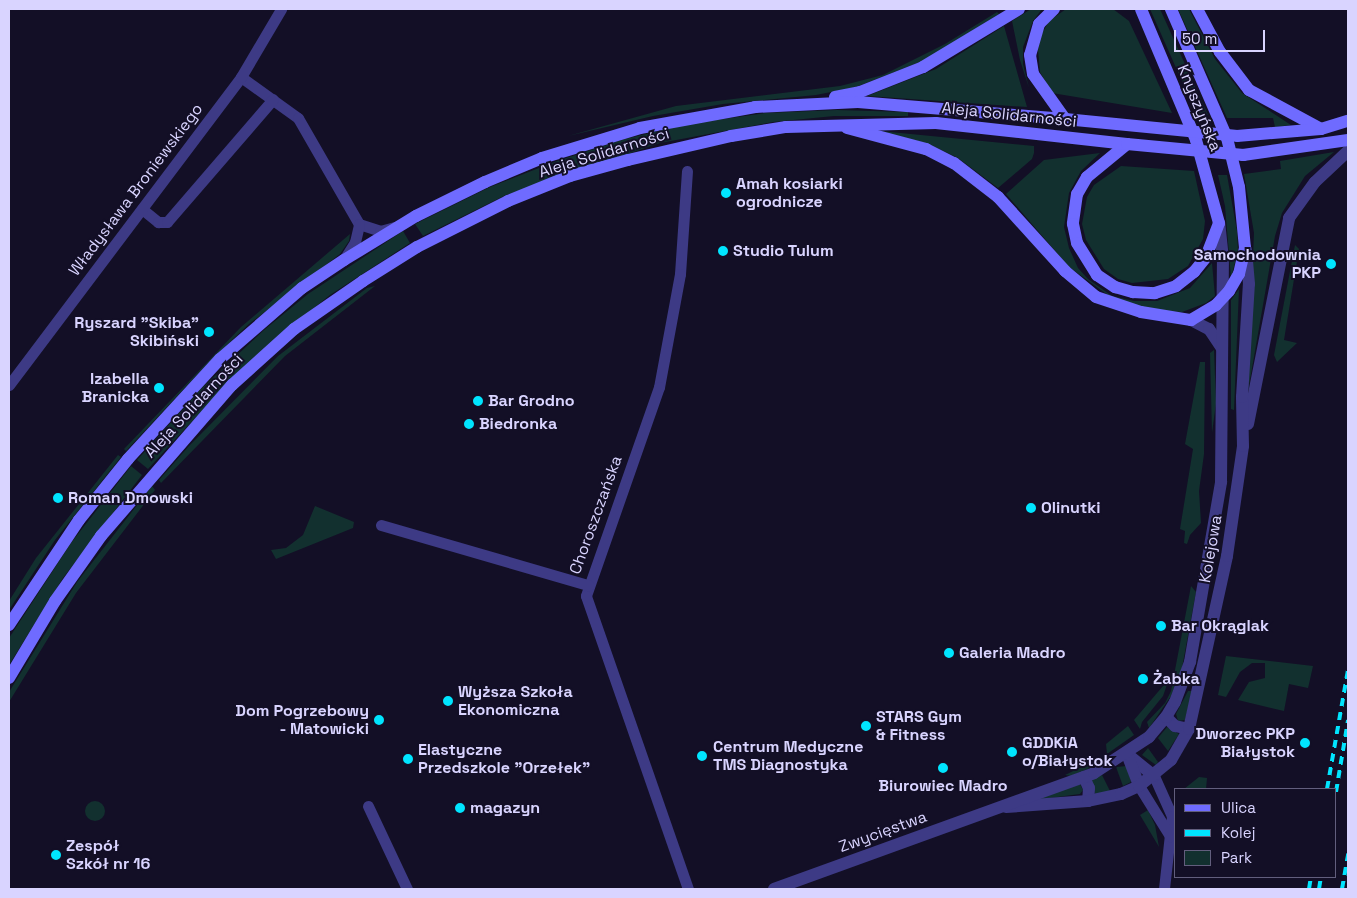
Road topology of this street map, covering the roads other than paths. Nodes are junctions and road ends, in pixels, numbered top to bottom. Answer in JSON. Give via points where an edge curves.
{"nodes":[{"id":1,"x":281,"y":9,"type":"edge"},
{"id":2,"x":1019,"y":9,"type":"edge"},
{"id":3,"x":1054,"y":9,"type":"edge"},
{"id":4,"x":1128,"y":9,"type":"edge"},
{"id":5,"x":1171,"y":9,"type":"edge"},
{"id":6,"x":1197,"y":9,"type":"edge"},
{"id":7,"x":1142,"y":12,"type":"edge"},
{"id":8,"x":241,"y":77,"type":"junction"},
{"id":9,"x":273,"y":99,"type":"junction"},
{"id":10,"x":805,"y":104,"type":"junction"},
{"id":11,"x":1065,"y":119,"type":"junction"},
{"id":12,"x":1348,"y":121,"type":"edge"},
{"id":13,"x":832,"y":124,"type":"junction"},
{"id":14,"x":1321,"y":129,"type":"junction"},
{"id":15,"x":1348,"y":140,"type":"edge"},
{"id":16,"x":1127,"y":144,"type":"junction"},
{"id":17,"x":1348,"y":151,"type":"edge"},
{"id":18,"x":688,"y":171,"type":"dead end"},
{"id":19,"x":142,"y":209,"type":"junction"},
{"id":20,"x":1219,"y":223,"type":"junction"},
{"id":21,"x":359,"y":224,"type":"junction"},
{"id":22,"x":397,"y":227,"type":"junction"},
{"id":23,"x":1246,"y":248,"type":"junction"},
{"id":24,"x":344,"y":260,"type":"junction"},
{"id":25,"x":1223,"y":298,"type":"junction"},
{"id":26,"x":1191,"y":320,"type":"junction"},
{"id":27,"x":1224,"y":350,"type":"junction"},
{"id":28,"x":9,"y":384,"type":"edge"},
{"id":29,"x":1243,"y":446,"type":"junction"},
{"id":30,"x":380,"y":525,"type":"dead end"},
{"id":31,"x":588,"y":585,"type":"junction"},
{"id":32,"x":9,"y":626,"type":"edge"},
{"id":33,"x":9,"y":678,"type":"edge"},
{"id":34,"x":1166,"y":717,"type":"junction"},
{"id":35,"x":1189,"y":730,"type":"junction"},
{"id":36,"x":1127,"y":754,"type":"junction"},
{"id":37,"x":1154,"y":776,"type":"junction"},
{"id":38,"x":1084,"y":777,"type":"junction"},
{"id":39,"x":1139,"y":786,"type":"junction"},
{"id":40,"x":1088,"y":800,"type":"junction"},
{"id":41,"x":368,"y":806,"type":"dead end"},
{"id":42,"x":1004,"y":807,"type":"junction"},
{"id":43,"x":1170,"y":836,"type":"junction"},
{"id":44,"x":407,"y":889,"type":"edge"},
{"id":45,"x":688,"y":889,"type":"edge"},
{"id":46,"x":774,"y":889,"type":"edge"},
{"id":47,"x":1164,"y":889,"type":"edge"}],
"edges":[{"from":1,"to":8,"type":"street","name":"Władysława Broniewskiego"},
{"from":2,"to":10,"type":"main road","via":[[923,67],[860,92]]},
{"from":3,"to":11,"type":"main road","via":[[1039,24],[1030,55],[1033,74]]},
{"from":4,"to":7,"type":"main road"},
{"from":5,"to":23,"type":"main road","name":"Knyszyńska","via":[[1226,138],[1239,187]]},
{"from":6,"to":14,"type":"main road","via":[[1220,52],[1249,90]]},
{"from":7,"to":20,"type":"main road","name":"Knyszyńska","via":[[1196,140]]},
{"from":8,"to":9,"type":"street"},
{"from":8,"to":19,"type":"street","name":"Władysława Broniewskiego"},
{"from":9,"to":19,"type":"street","via":[[167,222],[158,222]]},
{"from":9,"to":21,"type":"street","via":[[298,118]]},
{"from":10,"to":11,"type":"main road","name":"Aleja Solidarności","via":[[910,105]]},
{"from":10,"to":22,"type":"main road","name":"Aleja Solidarności","via":[[711,113],[640,128],[542,158],[485,182]]},
{"from":11,"to":14,"type":"main road","name":"Aleja Solidarności","bridge":true,"via":[[1236,136]]},
{"from":12,"to":14,"type":"main road","name":"Aleja Solidarności"},
{"from":13,"to":16,"type":"main road","name":"Aleja Solidarności","via":[[904,122],[974,126]]},
{"from":13,"to":26,"type":"main road","via":[[926,149],[954,163],[998,196],[1065,272],[1096,296],[1140,312]]},
{"from":13,"to":33,"type":"main road","name":"Aleja Solidarności","via":[[731,136],[570,176],[508,201],[417,247],[363,281],[294,329],[232,385],[149,478],[66,585]]},
{"from":15,"to":16,"type":"main road","name":"Aleja Solidarności","bridge":true,"via":[[1243,155]]},
{"from":16,"to":20,"type":"main road","via":[[1087,177],[1077,194],[1073,224],[1076,244],[1086,262],[1115,287],[1155,293],[1176,286],[1206,257]]},
{"from":17,"to":29,"type":"street","via":[[1315,182],[1290,218]]},
{"from":18,"to":31,"type":"street","name":"Choroszczańska","via":[[681,265],[659,387]]},
{"from":19,"to":28,"type":"street","name":"Władysława Broniewskiego"},
{"from":20,"to":25,"type":"street","name":"Kolejowa"},
{"from":21,"to":22,"type":"street","via":[[380,230]]},
{"from":21,"to":24,"type":"street","via":[[355,242]]},
{"from":22,"to":24,"type":"main road","name":"Aleja Solidarności"},
{"from":23,"to":25,"type":"main road","via":[[1239,274]]},
{"from":23,"to":29,"type":"street","name":"Kolejowa","via":[[1249,284],[1242,397]]},
{"from":24,"to":32,"type":"main road","name":"Aleja Solidarności","via":[[260,322],[183,396],[79,520]]},
{"from":25,"to":26,"type":"main road"},
{"from":25,"to":27,"type":"street","name":"Kolejowa"},
{"from":26,"to":27,"type":"street","via":[[1208,329]]},
{"from":27,"to":34,"type":"street","name":"Kolejowa","via":[[1223,444],[1217,519],[1190,662],[1184,683]]},
{"from":29,"to":35,"type":"street","name":"Kolejowa","via":[[1227,556]]},
{"from":30,"to":31,"type":"street"},
{"from":31,"to":45,"type":"street","name":"Choroszczańska","via":[[587,608]]},
{"from":34,"to":35,"type":"street","via":[[1175,726]]},
{"from":34,"to":36,"type":"street","name":"Kolejowa","via":[[1149,737]]},
{"from":35,"to":37,"type":"street","name":"Kolejowa","via":[[1181,747]]},
{"from":36,"to":37,"type":"street"},
{"from":36,"to":38,"type":"street","name":"Zwycięstwa"},
{"from":36,"to":39,"type":"street"},
{"from":37,"to":39,"type":"street","name":"Zwycięstwa"},
{"from":37,"to":43,"type":"street","via":[[1172,816]]},
{"from":38,"to":40,"type":"street","via":[[1089,788]]},
{"from":38,"to":42,"type":"street","name":"Zwycięstwa","via":[[1028,795]]},
{"from":39,"to":40,"type":"street","name":"Zwycięstwa","via":[[1121,794]]},
{"from":39,"to":43,"type":"street"},
{"from":40,"to":42,"type":"street","name":"Zwycięstwa"},
{"from":41,"to":44,"type":"street"},
{"from":42,"to":46,"type":"street","name":"Zwycięstwa"},
{"from":43,"to":47,"type":"street"}]}
